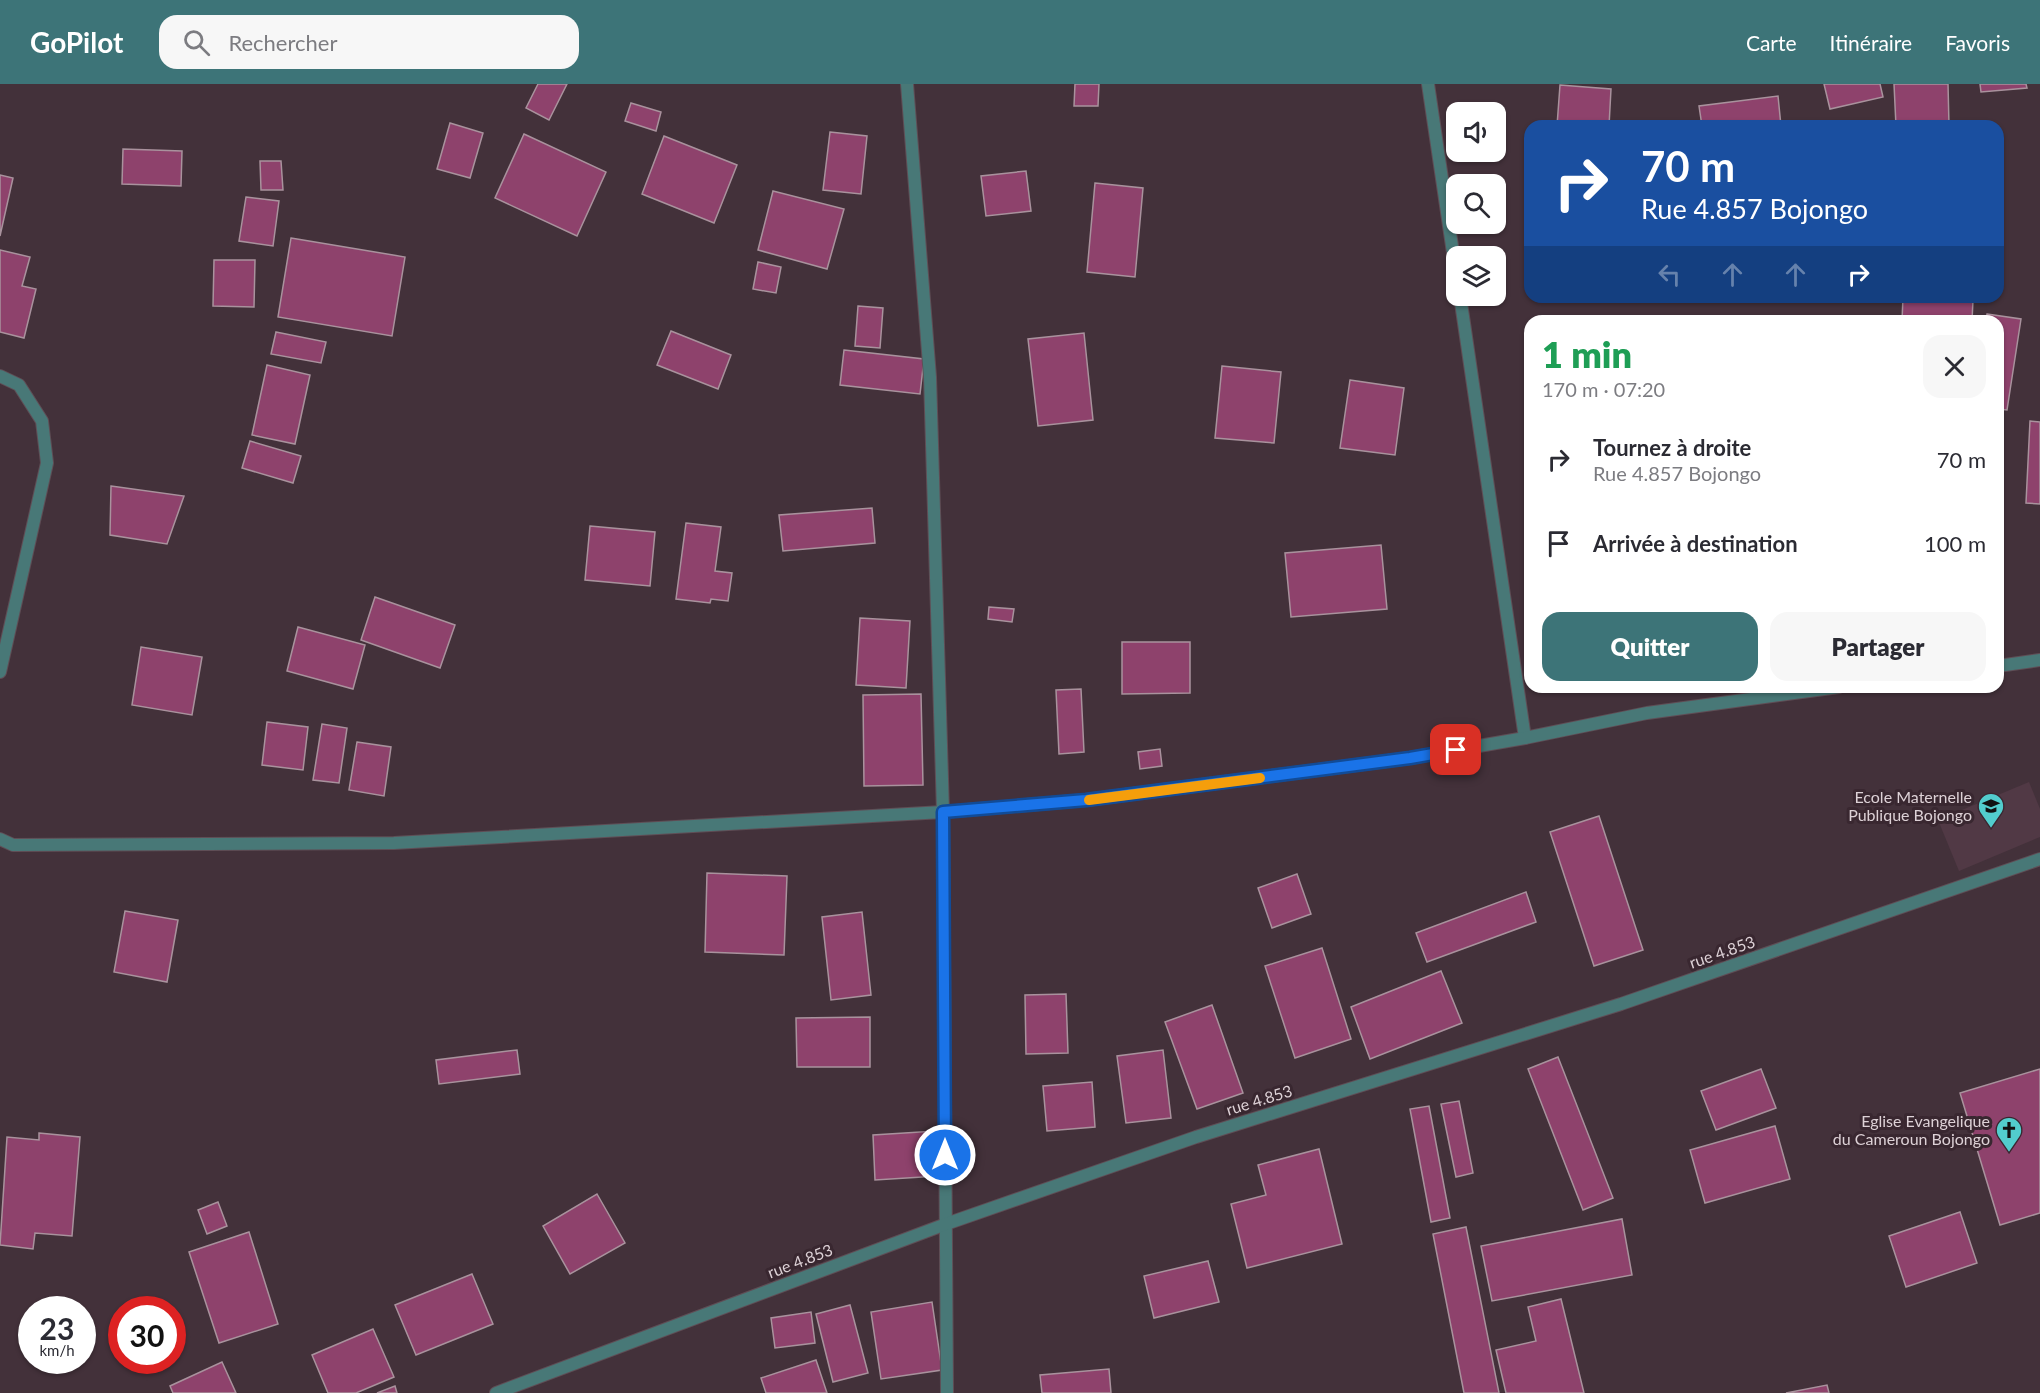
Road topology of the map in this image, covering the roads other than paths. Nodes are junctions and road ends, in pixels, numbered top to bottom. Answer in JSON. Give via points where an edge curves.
{"nodes":[{"id":1,"x":907,"y":84,"type":"edge"},
{"id":2,"x":1428,"y":84,"type":"edge"},
{"id":3,"x":1452,"y":246,"type":"edge"},
{"id":4,"x":1461,"y":306,"type":"edge"},
{"id":5,"x":0,"y":376,"type":"edge"},
{"id":6,"x":2040,"y":660,"type":"edge"},
{"id":7,"x":2004,"y":665,"type":"edge"},
{"id":8,"x":0,"y":672,"type":"edge"},
{"id":9,"x":1795,"y":693,"type":"edge"},
{"id":10,"x":1526,"y":738,"type":"junction"},
{"id":11,"x":943,"y":812,"type":"junction"},
{"id":12,"x":0,"y":839,"type":"edge"},
{"id":13,"x":2040,"y":859,"type":"edge"},
{"id":14,"x":946,"y":1224,"type":"junction"},
{"id":15,"x":496,"y":1393,"type":"edge"},
{"id":16,"x":947,"y":1393,"type":"edge"}],
"edges":[{"from":1,"to":11,"type":"street","via":[[930,377]]},
{"from":2,"to":3,"type":"street"},
{"from":4,"to":10,"type":"street"},
{"from":5,"to":8,"type":"street","via":[[19,385],[42,421],[47,463]]},
{"from":6,"to":7,"type":"street"},
{"from":9,"to":10,"type":"street","via":[[1647,713]]},
{"from":10,"to":11,"type":"street","via":[[1410,758],[1086,800]]},
{"from":11,"to":12,"type":"street","via":[[394,843],[13,845]]},
{"from":11,"to":14,"type":"street"},
{"from":13,"to":14,"type":"street","name":"rue 4.853","via":[[1621,1004],[1196,1137]]},
{"from":14,"to":15,"type":"street","name":"rue 4.853"},
{"from":14,"to":16,"type":"street"}]}
